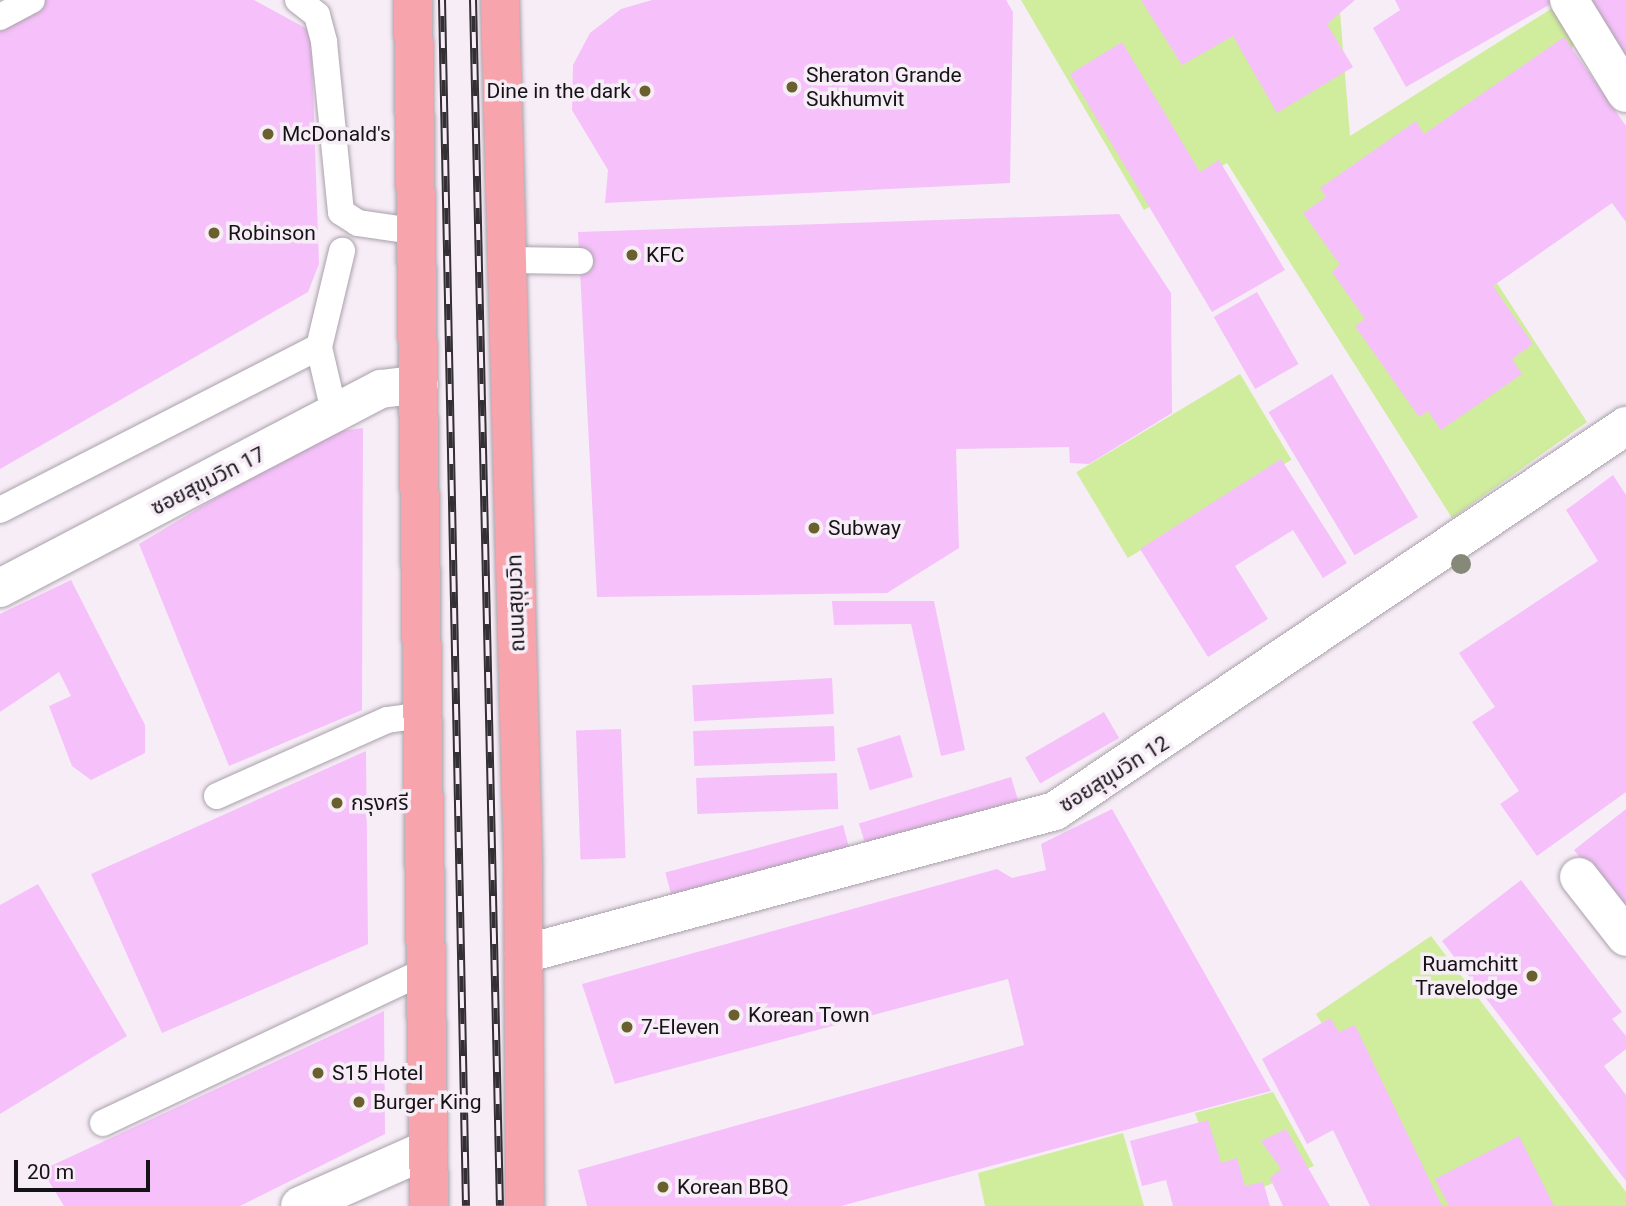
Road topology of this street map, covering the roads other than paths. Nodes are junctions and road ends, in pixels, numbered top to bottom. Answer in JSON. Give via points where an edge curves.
{"nodes":[{"id":1,"x":32,"y":0,"type":"edge"},
{"id":2,"x":298,"y":0,"type":"edge"},
{"id":3,"x":413,"y":0,"type":"edge"},
{"id":4,"x":500,"y":0,"type":"edge"},
{"id":5,"x":1569,"y":0,"type":"edge"},
{"id":6,"x":0,"y":17,"type":"edge"},
{"id":7,"x":1626,"y":93,"type":"edge"},
{"id":8,"x":419,"y":232,"type":"junction"},
{"id":9,"x":342,"y":251,"type":"dead end"},
{"id":10,"x":507,"y":260,"type":"junction"},
{"id":11,"x":580,"y":261,"type":"dead end"},
{"id":12,"x":319,"y":347,"type":"junction"},
{"id":13,"x":419,"y":384,"type":"junction"},
{"id":14,"x":335,"y":416,"type":"junction"},
{"id":15,"x":1626,"y":426,"type":"edge"},
{"id":16,"x":0,"y":510,"type":"edge"},
{"id":17,"x":0,"y":588,"type":"edge"},
{"id":18,"x":424,"y":715,"type":"junction"},
{"id":19,"x":217,"y":796,"type":"dead end"},
{"id":20,"x":1579,"y":877,"type":"dead end"},
{"id":21,"x":1626,"y":937,"type":"edge"},
{"id":22,"x":524,"y":954,"type":"junction"},
{"id":23,"x":427,"y":970,"type":"junction"},
{"id":24,"x":103,"y":1123,"type":"dead end"},
{"id":25,"x":428,"y":1149,"type":"junction"},
{"id":26,"x":300,"y":1206,"type":"edge"},
{"id":27,"x":429,"y":1206,"type":"edge"},
{"id":28,"x":525,"y":1206,"type":"edge"}],
"edges":[{"from":1,"to":6,"type":"lane"},
{"from":2,"to":8,"type":"lane","via":[[317,15],[324,42],[341,212],[358,223]]},
{"from":3,"to":8,"type":"main road"},
{"from":4,"to":10,"type":"main road","name":"ถนนสุขุมวิท"},
{"from":5,"to":7,"type":"street"},
{"from":8,"to":13,"type":"main road"},
{"from":9,"to":12,"type":"lane"},
{"from":10,"to":11,"type":"lane"},
{"from":10,"to":22,"type":"main road","name":"ถนนสุขุมวิท"},
{"from":12,"to":14,"type":"lane"},
{"from":12,"to":16,"type":"lane"},
{"from":13,"to":14,"type":"street","name":"ซอยสุขุมวิท 17","via":[[381,389]]},
{"from":13,"to":18,"type":"main road"},
{"from":14,"to":17,"type":"street","name":"ซอยสุขุมวิท 17"},
{"from":15,"to":22,"type":"street","name":"ซอยสุขุมวิท 12","via":[[1055,811]]},
{"from":18,"to":19,"type":"lane","via":[[387,720]]},
{"from":18,"to":23,"type":"main road"},
{"from":20,"to":21,"type":"street"},
{"from":22,"to":28,"type":"main road","name":"ถนนสุขุมวิท"},
{"from":23,"to":24,"type":"lane"},
{"from":23,"to":25,"type":"main road"},
{"from":25,"to":26,"type":"street"},
{"from":25,"to":27,"type":"main road"}]}
